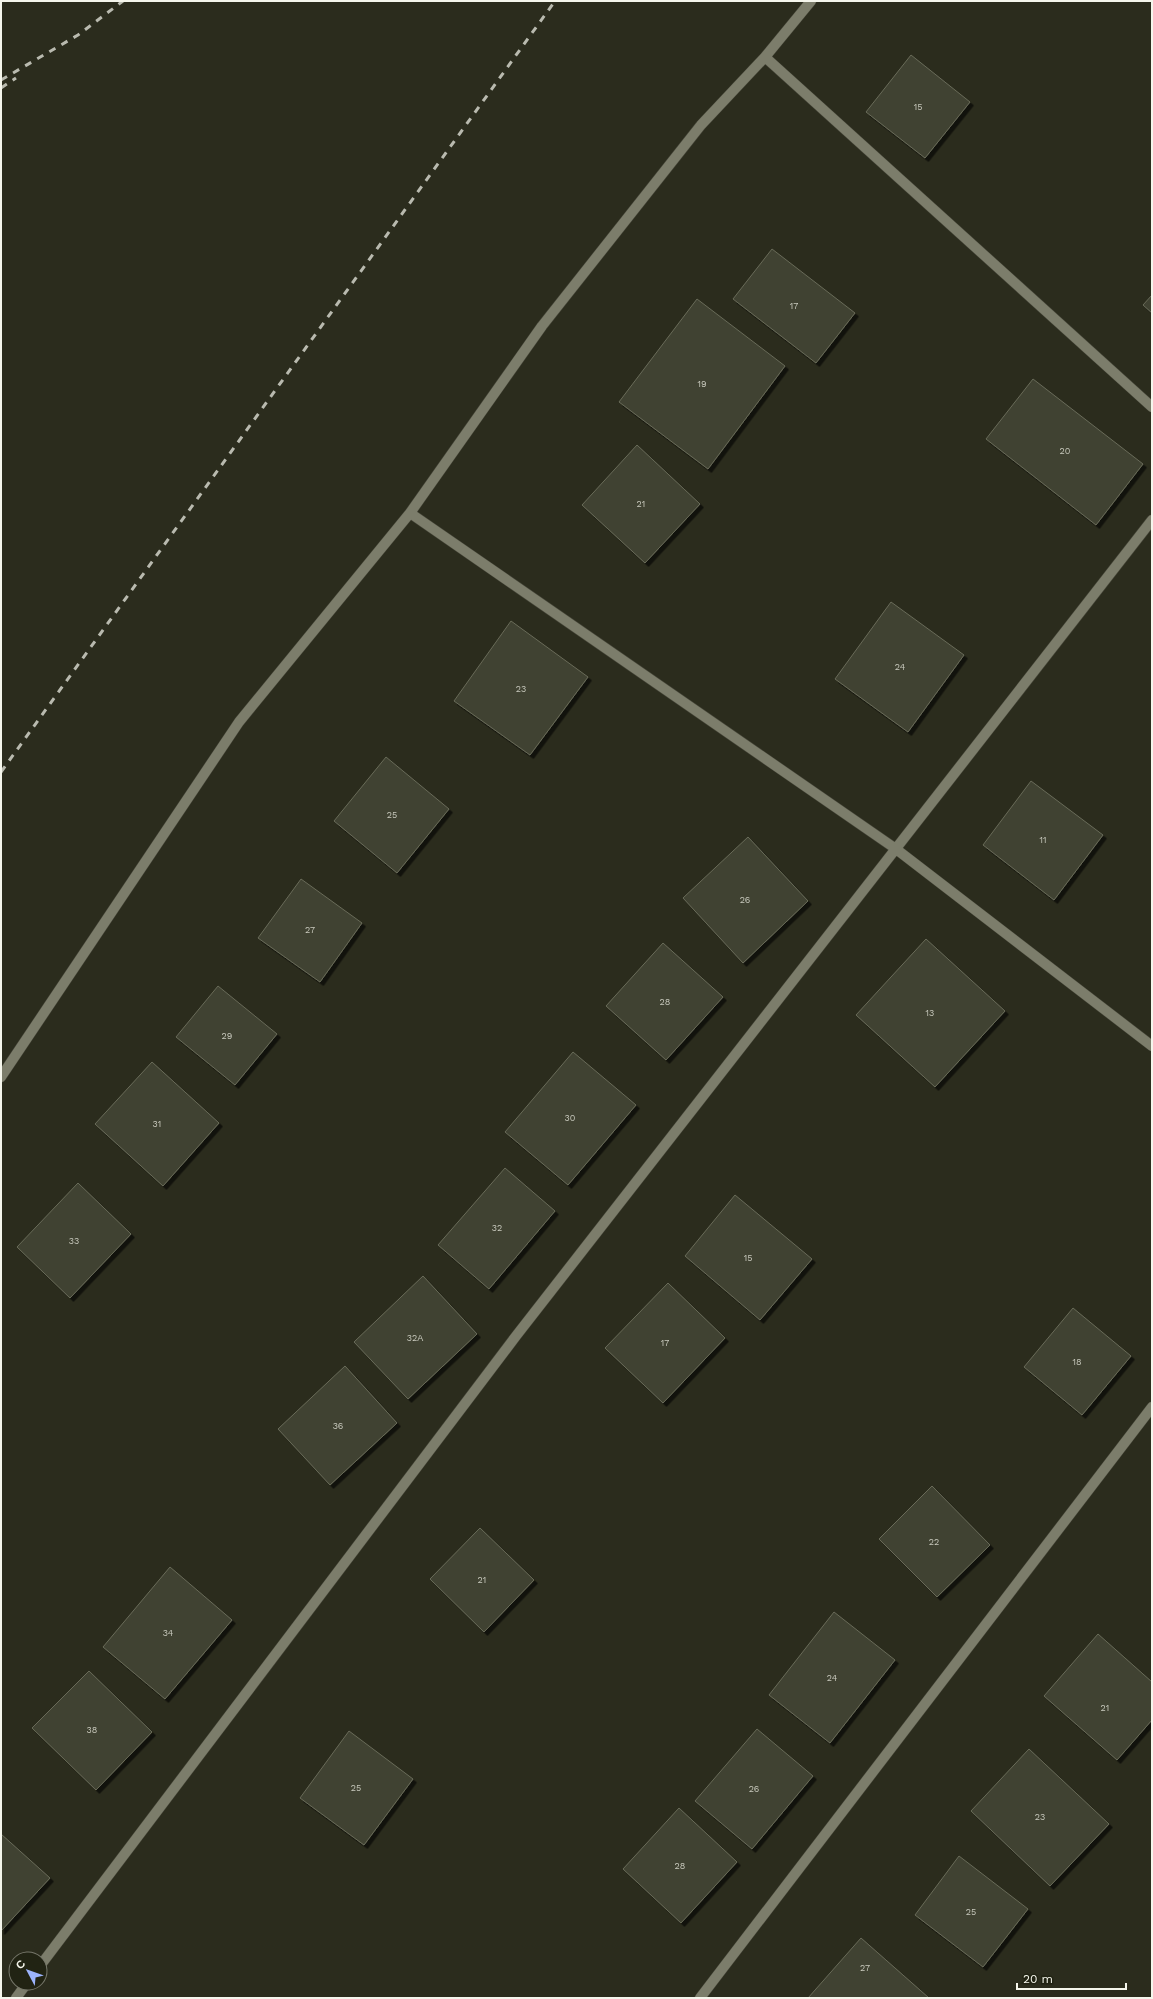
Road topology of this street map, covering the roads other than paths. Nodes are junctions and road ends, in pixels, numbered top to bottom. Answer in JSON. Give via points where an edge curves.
{"nodes":[{"id":1,"x":811,"y":1,"type":"edge"},
{"id":2,"x":765,"y":57,"type":"junction"},
{"id":3,"x":1152,"y":407,"type":"edge"},
{"id":4,"x":410,"y":512,"type":"junction"},
{"id":5,"x":1152,"y":520,"type":"edge"},
{"id":6,"x":896,"y":849,"type":"junction"},
{"id":7,"x":1152,"y":1046,"type":"edge"},
{"id":8,"x":1,"y":1078,"type":"edge"},
{"id":9,"x":1152,"y":1407,"type":"edge"},
{"id":10,"x":48,"y":1955,"type":"edge"},
{"id":11,"x":700,"y":1998,"type":"edge"}],
"edges":[{"from":1,"to":2,"type":"street"},
{"from":2,"to":3,"type":"street"},
{"from":2,"to":4,"type":"street","via":[[701,125],[542,326]]},
{"from":4,"to":6,"type":"street"},
{"from":4,"to":8,"type":"street","via":[[238,722]]},
{"from":5,"to":6,"type":"street"},
{"from":6,"to":7,"type":"street"},
{"from":6,"to":10,"type":"street","via":[[516,1336]]},
{"from":9,"to":11,"type":"street"}]}
